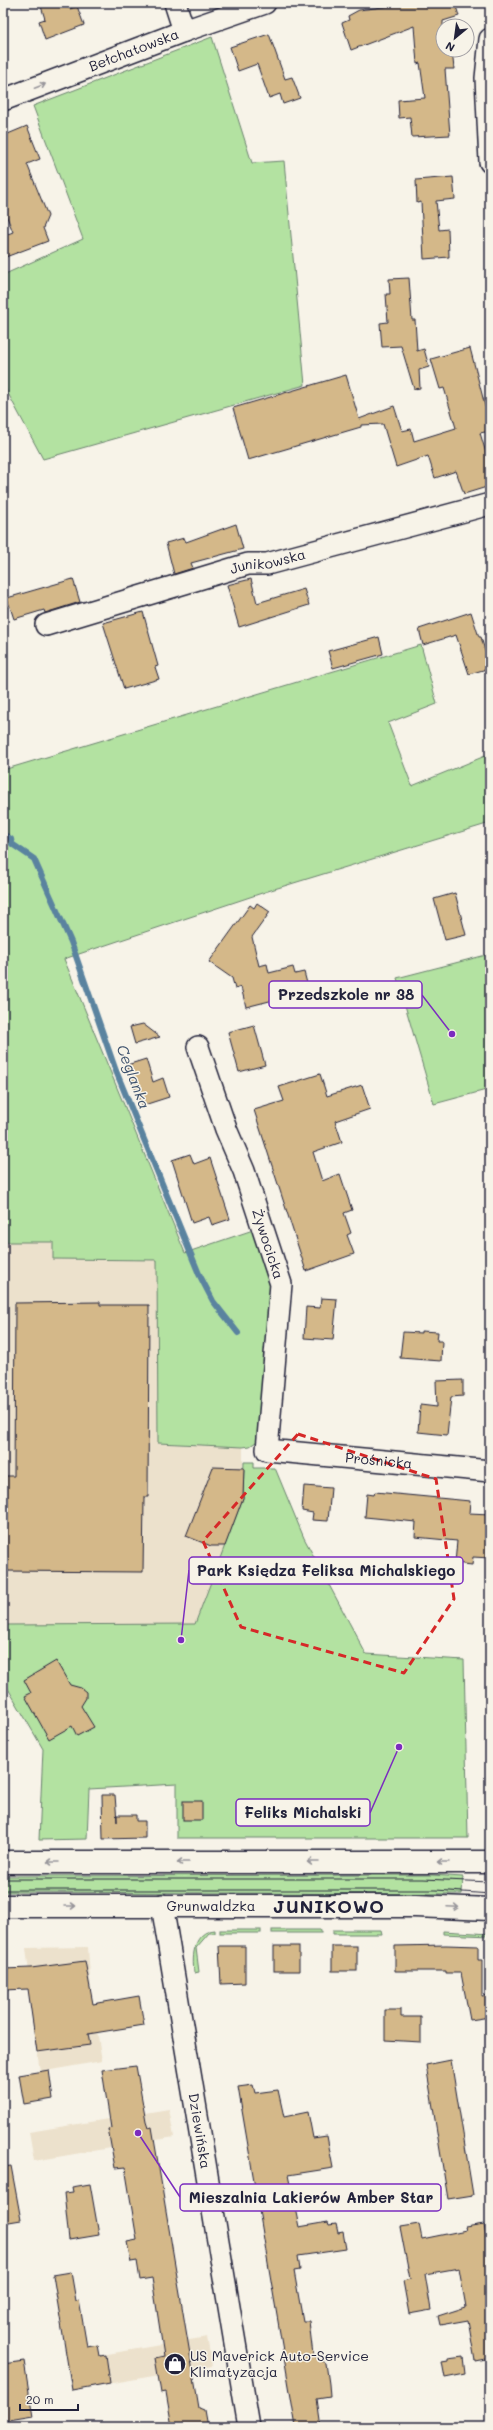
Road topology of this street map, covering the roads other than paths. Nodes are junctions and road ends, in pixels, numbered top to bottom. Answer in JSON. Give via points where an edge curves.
{"nodes":[{"id":1,"x":175,"y":3,"type":"edge"},
{"id":2,"x":265,"y":3,"type":"edge"},
{"id":3,"x":184,"y":31,"type":"junction"},
{"id":4,"x":490,"y":40,"type":"edge"},
{"id":5,"x":3,"y":100,"type":"edge"},
{"id":6,"x":490,"y":162,"type":"edge"},
{"id":7,"x":490,"y":504,"type":"edge"},
{"id":8,"x":46,"y":625,"type":"dead end"},
{"id":9,"x":198,"y":1047,"type":"dead end"},
{"id":10,"x":267,"y":1450,"type":"joint"},
{"id":11,"x":490,"y":1471,"type":"edge"},
{"id":12,"x":3,"y":1862,"type":"edge"},
{"id":13,"x":490,"y":1862,"type":"edge"},
{"id":14,"x":162,"y":1905,"type":"junction"},
{"id":15,"x":3,"y":1906,"type":"edge"},
{"id":16,"x":490,"y":1909,"type":"edge"},
{"id":17,"x":249,"y":2427,"type":"edge"}],
"edges":[{"from":1,"to":3,"type":"street"},
{"from":2,"to":3,"type":"street","name":"Bełchatowska"},
{"from":5,"to":3,"type":"street","name":"Bełchatowska","one_way":true},
{"from":4,"to":6,"type":"street","via":[[486,78]]},
{"from":7,"to":8,"type":"street","name":"Junikowska","via":[[267,564],[248,564]]},
{"from":9,"to":10,"type":"street","name":"Żywocicka","via":[[226,1129],[244,1171],[281,1284]]},
{"from":10,"to":11,"type":"street","name":"Prośnicka"},
{"from":13,"to":12,"type":"street","one_way":true},
{"from":15,"to":14,"type":"street","name":"Grunwaldzka","one_way":true},
{"from":14,"to":16,"type":"street","name":"Grunwaldzka","one_way":true,"via":[[416,1906]]},
{"from":14,"to":17,"type":"street","name":"Dziewińska"}]}
